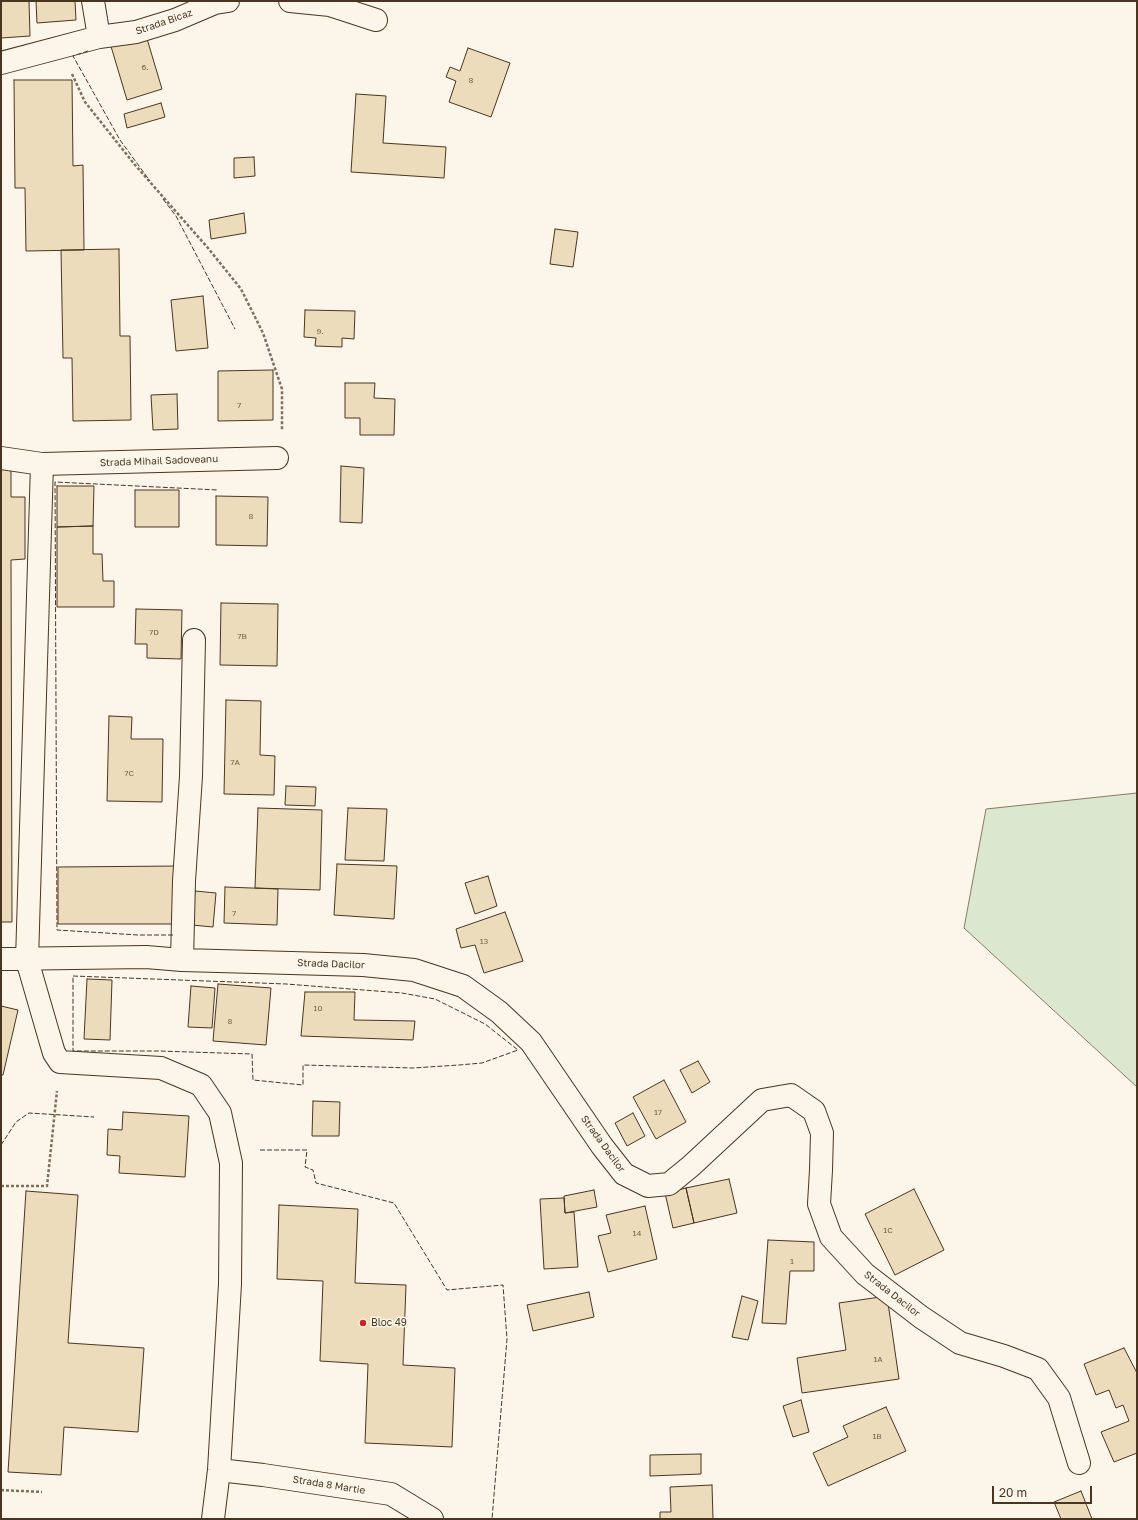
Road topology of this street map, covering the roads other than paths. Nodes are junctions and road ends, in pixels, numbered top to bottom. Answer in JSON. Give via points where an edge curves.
{"nodes":[{"id":1,"x":93,"y":1,"type":"edge"},
{"id":2,"x":228,"y":1,"type":"edge"},
{"id":3,"x":290,"y":1,"type":"edge"},
{"id":4,"x":376,"y":20,"type":"dead end"},
{"id":5,"x":99,"y":37,"type":"junction"},
{"id":6,"x":1,"y":63,"type":"edge"},
{"id":7,"x":1,"y":458,"type":"edge"},
{"id":8,"x":277,"y":458,"type":"road end"},
{"id":9,"x":42,"y":464,"type":"junction"},
{"id":10,"x":194,"y":640,"type":"dead end"},
{"id":11,"x":1,"y":960,"type":"edge"},
{"id":12,"x":28,"y":960,"type":"junction"},
{"id":13,"x":182,"y":960,"type":"junction"},
{"id":14,"x":1079,"y":1463,"type":"dead end"},
{"id":15,"x":219,"y":1470,"type":"junction"},
{"id":16,"x":213,"y":1519,"type":"edge"},
{"id":17,"x":432,"y":1519,"type":"edge"}],
"edges":[{"from":1,"to":5,"type":"street"},
{"from":2,"to":5,"type":"street","name":"Strada Bicaz","via":[[215,3],[176,20],[136,32]]},
{"from":3,"to":4,"type":"street","via":[[330,5]]},
{"from":5,"to":6,"type":"street","name":"Strada Bicaz"},
{"from":7,"to":9,"type":"street","name":"Strada Mihail Sadoveanu"},
{"from":8,"to":9,"type":"street","name":"Strada Mihail Sadoveanu"},
{"from":9,"to":12,"type":"street"},
{"from":10,"to":13,"type":"street","via":[[191,776]]},
{"from":11,"to":12,"type":"street","name":"Strada Dacilor"},
{"from":12,"to":13,"type":"street","name":"Strada Dacilor","via":[[146,957]]},
{"from":12,"to":15,"type":"street","via":[[48,1036],[60,1062],[161,1068],[201,1085],[220,1113],[231,1163],[230,1284]]},
{"from":13,"to":14,"type":"street","name":"Strada Dacilor","via":[[363,965],[414,970],[463,986],[498,1012],[531,1042],[624,1174],[648,1186],[669,1184],[762,1100],[791,1095],[814,1111],[822,1133],[819,1204],[831,1237],[865,1274],[960,1343],[1038,1369],[1059,1398]]},
{"from":15,"to":16,"type":"street"},
{"from":15,"to":17,"type":"street","name":"Strada 8 Martie","via":[[391,1494]]}]}
